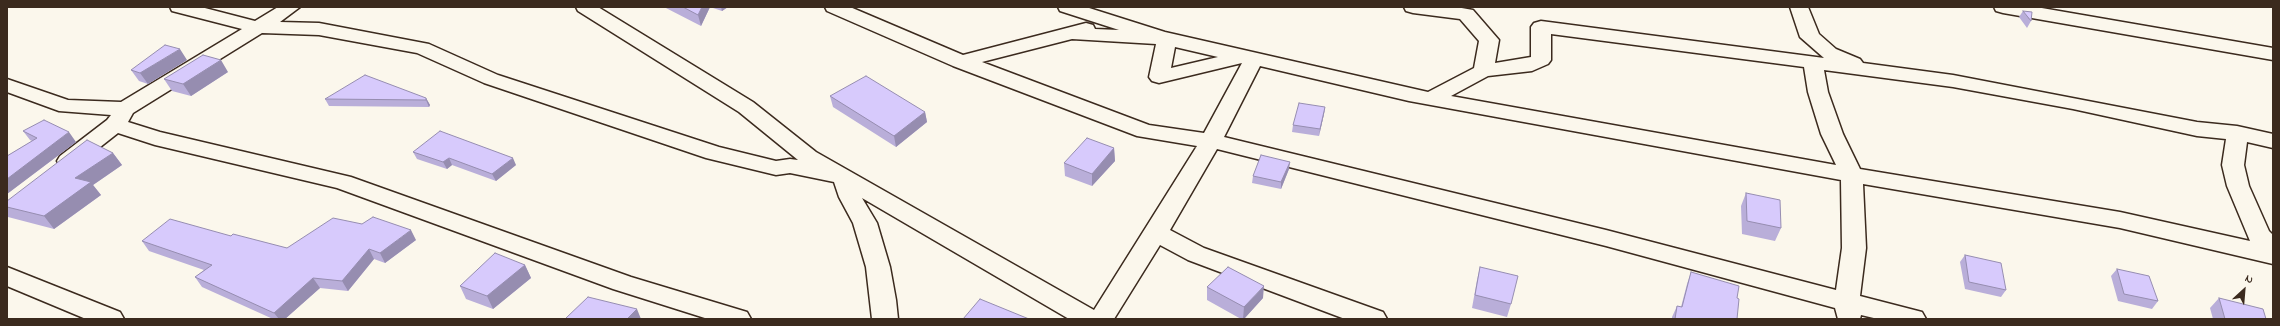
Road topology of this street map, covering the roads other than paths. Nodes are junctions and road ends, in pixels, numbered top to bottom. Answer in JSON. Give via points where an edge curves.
{"nodes":[{"id":1,"x":180,"y":7,"type":"edge"},
{"id":2,"x":291,"y":7,"type":"edge"},
{"id":3,"x":585,"y":7,"type":"edge"},
{"id":4,"x":834,"y":7,"type":"edge"},
{"id":5,"x":1413,"y":7,"type":"edge"},
{"id":6,"x":1799,"y":7,"type":"edge"},
{"id":7,"x":2003,"y":7,"type":"edge"},
{"id":8,"x":1075,"y":8,"type":"edge"},
{"id":9,"x":1113,"y":22,"type":"junction"},
{"id":10,"x":257,"y":27,"type":"junction"},
{"id":11,"x":1072,"y":33,"type":"junction"},
{"id":12,"x":1167,"y":39,"type":"junction"},
{"id":13,"x":2273,"y":54,"type":"edge"},
{"id":14,"x":1248,"y":58,"type":"junction"},
{"id":15,"x":960,"y":62,"type":"junction"},
{"id":16,"x":1813,"y":64,"type":"junction"},
{"id":17,"x":1483,"y":71,"type":"junction"},
{"id":18,"x":1872,"y":71,"type":"junction"},
{"id":19,"x":7,"y":85,"type":"edge"},
{"id":20,"x":1430,"y":99,"type":"junction"},
{"id":21,"x":120,"y":117,"type":"junction"},
{"id":22,"x":2237,"y":133,"type":"junction"},
{"id":23,"x":1211,"y":141,"type":"junction"},
{"id":24,"x":2273,"y":141,"type":"edge"},
{"id":25,"x":55,"y":171,"type":"edge"},
{"id":26,"x":1852,"y":175,"type":"junction"},
{"id":27,"x":843,"y":177,"type":"junction"},
{"id":28,"x":1156,"y":233,"type":"junction"},
{"id":29,"x":2273,"y":248,"type":"edge"},
{"id":30,"x":2273,"y":254,"type":"edge"},
{"id":31,"x":7,"y":276,"type":"edge"},
{"id":32,"x":1848,"y":311,"type":"edge"},
{"id":33,"x":111,"y":319,"type":"edge"},
{"id":34,"x":738,"y":319,"type":"edge"},
{"id":35,"x":884,"y":319,"type":"edge"},
{"id":36,"x":1089,"y":319,"type":"edge"},
{"id":37,"x":1101,"y":319,"type":"edge"},
{"id":38,"x":1374,"y":319,"type":"edge"},
{"id":39,"x":1913,"y":319,"type":"edge"}],
"edges":[{"from":1,"to":10,"type":"street"},
{"from":2,"to":10,"type":"street"},
{"from":3,"to":27,"type":"street","via":[[746,107],[808,157]]},
{"from":4,"to":15,"type":"street"},
{"from":5,"to":17,"type":"street","via":[[1466,14],[1489,40]]},
{"from":6,"to":18,"type":"street","via":[[1810,36],[1817,44],[1829,53]]},
{"from":7,"to":13,"type":"street"},
{"from":8,"to":9,"type":"street"},
{"from":9,"to":11,"type":"street"},
{"from":9,"to":12,"type":"street"},
{"from":10,"to":21,"type":"street"},
{"from":10,"to":27,"type":"street","via":[[319,30],[422,48],[491,79],[714,153],[776,168],[790,166]]},
{"from":11,"to":12,"type":"street"},
{"from":11,"to":15,"type":"street"},
{"from":12,"to":14,"type":"street"},
{"from":12,"to":14,"type":"street","via":[[1160,77]]},
{"from":14,"to":20,"type":"street"},
{"from":14,"to":23,"type":"street"},
{"from":15,"to":23,"type":"street","via":[[1145,131]]},
{"from":16,"to":17,"type":"street","via":[[1541,27],[1541,60],[1532,65]]},
{"from":16,"to":18,"type":"street"},
{"from":16,"to":26,"type":"street","via":[[1818,92],[1832,134]]},
{"from":17,"to":20,"type":"street"},
{"from":18,"to":22,"type":"street","via":[[2010,90],[2197,129]]},
{"from":19,"to":21,"type":"street","via":[[66,106]]},
{"from":20,"to":26,"type":"street"},
{"from":21,"to":25,"type":"street"},
{"from":21,"to":34,"type":"street","via":[[155,138],[344,182],[622,283]]},
{"from":22,"to":24,"type":"street"},
{"from":22,"to":29,"type":"street","via":[[2233,165],[2238,186],[2259,236]]},
{"from":23,"to":28,"type":"street"},
{"from":23,"to":32,"type":"street","via":[[1606,238]]},
{"from":26,"to":30,"type":"street","via":[[2120,220]]},
{"from":26,"to":32,"type":"street","via":[[1854,248]]},
{"from":27,"to":35,"type":"street","via":[[850,197],[865,223],[878,268],[884,300]]},
{"from":27,"to":36,"type":"street"},
{"from":28,"to":37,"type":"street"},
{"from":28,"to":38,"type":"street","via":[[1196,254]]},
{"from":31,"to":33,"type":"street"},
{"from":32,"to":39,"type":"street"}]}
